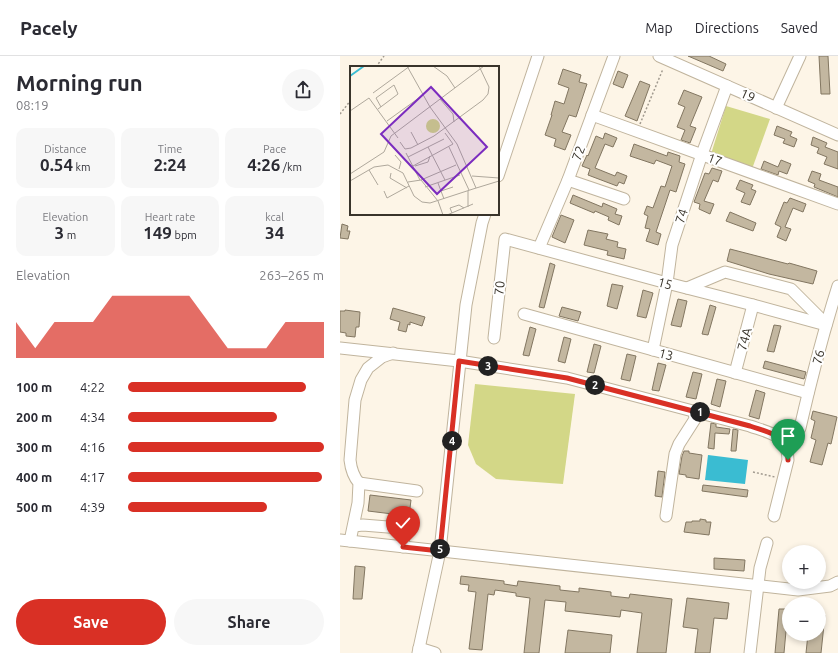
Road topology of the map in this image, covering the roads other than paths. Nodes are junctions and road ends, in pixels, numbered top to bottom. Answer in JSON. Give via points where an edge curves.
{"nodes":[{"id":1,"x":538,"y":56,"type":"edge"},
{"id":2,"x":614,"y":56,"type":"edge"},
{"id":3,"x":800,"y":56,"type":"edge"},
{"id":4,"x":663,"y":58,"type":"edge"},
{"id":5,"x":726,"y":86,"type":"junction"},
{"id":6,"x":776,"y":108,"type":"junction"},
{"id":7,"x":592,"y":115,"type":"junction"},
{"id":8,"x":838,"y":135,"type":"edge"},
{"id":9,"x":702,"y":154,"type":"junction"},
{"id":10,"x":499,"y":173,"type":"edge"},
{"id":11,"x":568,"y":180,"type":"junction"},
{"id":12,"x":624,"y":199,"type":"dead end"},
{"id":13,"x":838,"y":204,"type":"edge"},
{"id":14,"x":485,"y":215,"type":"edge"},
{"id":15,"x":505,"y":239,"type":"joint"},
{"id":16,"x":539,"y":248,"type":"junction"},
{"id":17,"x":667,"y":283,"type":"junction"},
{"id":18,"x":838,"y":286,"type":"edge"},
{"id":19,"x":687,"y":288,"type":"junction"},
{"id":20,"x":753,"y":305,"type":"junction"},
{"id":21,"x":524,"y":314,"type":"dead end"},
{"id":22,"x":826,"y":325,"type":"junction"},
{"id":23,"x":494,"y":338,"type":"dead end"},
{"id":24,"x":340,"y":348,"type":"edge"},
{"id":25,"x":653,"y":350,"type":"junction"},
{"id":26,"x":394,"y":353,"type":"junction"},
{"id":27,"x":459,"y":361,"type":"junction"},
{"id":28,"x":735,"y":373,"type":"junction"},
{"id":29,"x":808,"y":392,"type":"junction"},
{"id":30,"x":694,"y":411,"type":"junction"},
{"id":31,"x":800,"y":428,"type":"dead end"},
{"id":32,"x":359,"y":483,"type":"junction"},
{"id":33,"x":417,"y":491,"type":"dead end"},
{"id":34,"x":666,"y":516,"type":"dead end"},
{"id":35,"x":774,"y":516,"type":"dead end"},
{"id":36,"x":354,"y":526,"type":"junction"},
{"id":37,"x":345,"y":541,"type":"edge"},
{"id":38,"x":767,"y":543,"type":"dead end"},
{"id":39,"x":403,"y":547,"type":"junction"},
{"id":40,"x":440,"y":551,"type":"junction"},
{"id":41,"x":838,"y":582,"type":"edge"},
{"id":42,"x":758,"y":586,"type":"junction"},
{"id":43,"x":419,"y":650,"type":"edge"},
{"id":44,"x":435,"y":653,"type":"edge"},
{"id":45,"x":750,"y":653,"type":"edge"}],
"edges":[{"from":1,"to":10,"type":"street"},
{"from":2,"to":7,"type":"street","name":"72"},
{"from":3,"to":6,"type":"street"},
{"from":4,"to":5,"type":"street","name":"19"},
{"from":5,"to":6,"type":"street","name":"19"},
{"from":5,"to":9,"type":"street","name":"74"},
{"from":6,"to":8,"type":"street","name":"19"},
{"from":7,"to":9,"type":"street","name":"17"},
{"from":7,"to":11,"type":"street","name":"72"},
{"from":9,"to":13,"type":"street","name":"17"},
{"from":9,"to":17,"type":"street","name":"74","via":[[672,245]]},
{"from":11,"to":12,"type":"street"},
{"from":11,"to":16,"type":"street","name":"72"},
{"from":14,"to":27,"type":"street","via":[[466,305]]},
{"from":15,"to":16,"type":"street","name":"15"},
{"from":15,"to":23,"type":"street","name":"70"},
{"from":16,"to":17,"type":"street","name":"15"},
{"from":17,"to":19,"type":"street","name":"15"},
{"from":17,"to":25,"type":"street","name":"74"},
{"from":18,"to":22,"type":"street","name":"76"},
{"from":19,"to":20,"type":"street","name":"15"},
{"from":19,"to":22,"type":"street","via":[[725,272],[791,289]]},
{"from":20,"to":22,"type":"street","name":"15"},
{"from":20,"to":28,"type":"street","name":"74A"},
{"from":21,"to":25,"type":"street","name":"13"},
{"from":22,"to":29,"type":"street","name":"76"},
{"from":24,"to":26,"type":"street"},
{"from":25,"to":28,"type":"street","name":"13"},
{"from":26,"to":27,"type":"street"},
{"from":26,"to":32,"type":"street","via":[[382,357],[368,368],[360,380],[354,400],[350,460],[351,470]]},
{"from":27,"to":30,"type":"street","via":[[567,378]]},
{"from":27,"to":40,"type":"street"},
{"from":28,"to":29,"type":"street","name":"13"},
{"from":29,"to":31,"type":"street","name":"76"},
{"from":30,"to":34,"type":"street","via":[[695,419],[675,454]]},
{"from":30,"to":35,"type":"street","via":[[750,426],[777,436],[786,445],[788,460]]},
{"from":32,"to":33,"type":"street"},
{"from":32,"to":36,"type":"street"},
{"from":36,"to":37,"type":"street"},
{"from":36,"to":39,"type":"street","via":[[400,528],[404,533]]},
{"from":37,"to":39,"type":"street"},
{"from":38,"to":42,"type":"street"},
{"from":39,"to":40,"type":"street"},
{"from":40,"to":42,"type":"street"},
{"from":40,"to":43,"type":"street"},
{"from":41,"to":42,"type":"street","via":[[830,586],[798,590]]},
{"from":42,"to":45,"type":"street"},
{"from":43,"to":44,"type":"street"}]}
